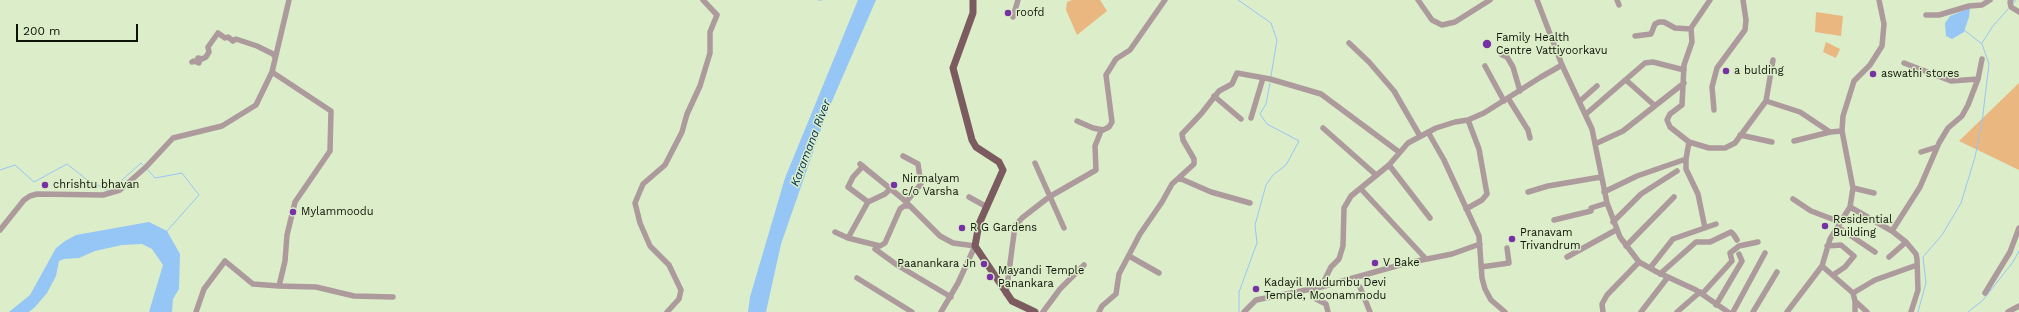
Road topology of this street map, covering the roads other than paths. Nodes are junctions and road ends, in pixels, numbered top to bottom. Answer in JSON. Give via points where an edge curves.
{"nodes":[{"id":1,"x":289,"y":0,"type":"edge"},
{"id":2,"x":704,"y":0,"type":"edge"},
{"id":3,"x":973,"y":0,"type":"edge"},
{"id":4,"x":978,"y":0,"type":"edge"},
{"id":5,"x":1018,"y":0,"type":"edge"},
{"id":6,"x":1165,"y":0,"type":"edge"},
{"id":7,"x":1418,"y":0,"type":"edge"},
{"id":8,"x":1490,"y":0,"type":"edge"},
{"id":9,"x":1537,"y":0,"type":"edge"},
{"id":10,"x":1710,"y":0,"type":"edge"},
{"id":11,"x":1743,"y":0,"type":"edge"},
{"id":12,"x":1879,"y":0,"type":"edge"},
{"id":13,"x":1987,"y":1,"type":"edge"},
{"id":14,"x":2009,"y":1,"type":"edge"},
{"id":15,"x":972,"y":12,"type":"junction"},
{"id":16,"x":2019,"y":12,"type":"edge"},
{"id":17,"x":1926,"y":16,"type":"dead end"},
{"id":18,"x":1013,"y":18,"type":"dead end"},
{"id":19,"x":1691,"y":30,"type":"junction"},
{"id":20,"x":1635,"y":36,"type":"dead end"},
{"id":21,"x":1350,"y":43,"type":"dead end"},
{"id":22,"x":1502,"y":55,"type":"dead end"},
{"id":23,"x":276,"y":57,"type":"junction"},
{"id":24,"x":1982,"y":59,"type":"dead end"},
{"id":25,"x":1773,"y":60,"type":"dead end"},
{"id":26,"x":192,"y":62,"type":"dead end"},
{"id":27,"x":1904,"y":63,"type":"dead end"},
{"id":28,"x":1562,"y":65,"type":"junction"},
{"id":29,"x":1485,"y":66,"type":"dead end"},
{"id":30,"x":1684,"y":70,"type":"junction"},
{"id":31,"x":272,"y":72,"type":"junction"},
{"id":32,"x":1263,"y":78,"type":"junction"},
{"id":33,"x":1978,"y":79,"type":"junction"},
{"id":34,"x":1626,"y":80,"type":"junction"},
{"id":35,"x":1684,"y":82,"type":"junction"},
{"id":36,"x":1597,"y":86,"type":"dead end"},
{"id":37,"x":1520,"y":92,"type":"junction"},
{"id":38,"x":1214,"y":96,"type":"junction"},
{"id":39,"x":1506,"y":100,"type":"junction"},
{"id":40,"x":1580,"y":101,"type":"junction"},
{"id":41,"x":1766,"y":101,"type":"junction"},
{"id":42,"x":1654,"y":105,"type":"junction"},
{"id":43,"x":1714,"y":110,"type":"dead end"},
{"id":44,"x":1586,"y":114,"type":"junction"},
{"id":45,"x":1251,"y":118,"type":"dead end"},
{"id":46,"x":1241,"y":119,"type":"dead end"},
{"id":47,"x":1468,"y":120,"type":"junction"},
{"id":48,"x":1077,"y":121,"type":"dead end"},
{"id":49,"x":1323,"y":128,"type":"dead end"},
{"id":50,"x":1103,"y":130,"type":"junction"},
{"id":51,"x":1842,"y":131,"type":"junction"},
{"id":52,"x":1428,"y":132,"type":"junction"},
{"id":53,"x":1830,"y":132,"type":"junction"},
{"id":54,"x":1740,"y":135,"type":"junction"},
{"id":55,"x":1420,"y":136,"type":"junction"},
{"id":56,"x":1530,"y":138,"type":"dead end"},
{"id":57,"x":1794,"y":141,"type":"dead end"},
{"id":58,"x":1689,"y":142,"type":"junction"},
{"id":59,"x":1772,"y":142,"type":"dead end"},
{"id":60,"x":1595,"y":144,"type":"junction"},
{"id":61,"x":1937,"y":147,"type":"junction"},
{"id":62,"x":1399,"y":152,"type":"junction"},
{"id":63,"x":1921,"y":152,"type":"dead end"},
{"id":64,"x":902,"y":156,"type":"dead end"},
{"id":65,"x":1686,"y":159,"type":"junction"},
{"id":66,"x":1035,"y":163,"type":"dead end"},
{"id":67,"x":1389,"y":165,"type":"junction"},
{"id":68,"x":1677,"y":172,"type":"dead end"},
{"id":69,"x":1376,"y":175,"type":"junction"},
{"id":70,"x":1600,"y":177,"type":"junction"},
{"id":71,"x":1179,"y":178,"type":"junction"},
{"id":72,"x":890,"y":188,"type":"junction"},
{"id":73,"x":1853,"y":188,"type":"junction"},
{"id":74,"x":1361,"y":189,"type":"junction"},
{"id":75,"x":1528,"y":192,"type":"dead end"},
{"id":76,"x":1604,"y":192,"type":"junction"},
{"id":77,"x":1874,"y":193,"type":"dead end"},
{"id":78,"x":969,"y":197,"type":"dead end"},
{"id":79,"x":1050,"y":197,"type":"junction"},
{"id":80,"x":1674,"y":197,"type":"dead end"},
{"id":81,"x":1793,"y":199,"type":"dead end"},
{"id":82,"x":868,"y":202,"type":"junction"},
{"id":83,"x":1250,"y":203,"type":"dead end"},
{"id":84,"x":1607,"y":203,"type":"junction"},
{"id":85,"x":908,"y":204,"type":"junction"},
{"id":86,"x":987,"y":207,"type":"junction"},
{"id":87,"x":1850,"y":207,"type":"junction"},
{"id":88,"x":1466,"y":209,"type":"junction"},
{"id":89,"x":1430,"y":218,"type":"dead end"},
{"id":90,"x":1554,"y":220,"type":"dead end"},
{"id":91,"x":1613,"y":222,"type":"junction"},
{"id":92,"x":1716,"y":224,"type":"dead end"},
{"id":93,"x":1839,"y":224,"type":"junction"},
{"id":94,"x":1064,"y":228,"type":"dead end"},
{"id":95,"x":1705,"y":228,"type":"junction"},
{"id":96,"x":2019,"y":228,"type":"edge"},
{"id":97,"x":0,"y":230,"type":"edge"},
{"id":98,"x":1616,"y":230,"type":"junction"},
{"id":99,"x":1892,"y":231,"type":"junction"},
{"id":100,"x":834,"y":232,"type":"dead end"},
{"id":101,"x":848,"y":238,"type":"junction"},
{"id":102,"x":1737,"y":240,"type":"dead end"},
{"id":103,"x":1758,"y":242,"type":"dead end"},
{"id":104,"x":1906,"y":242,"type":"junction"},
{"id":105,"x":1480,"y":244,"type":"junction"},
{"id":106,"x":975,"y":246,"type":"junction"},
{"id":107,"x":1626,"y":246,"type":"junction"},
{"id":108,"x":1827,"y":246,"type":"junction"},
{"id":109,"x":1507,"y":248,"type":"dead end"},
{"id":110,"x":875,"y":249,"type":"dead end"},
{"id":111,"x":1875,"y":252,"type":"dead end"},
{"id":112,"x":1765,"y":253,"type":"dead end"},
{"id":113,"x":1739,"y":254,"type":"dead end"},
{"id":114,"x":1129,"y":256,"type":"junction"},
{"id":115,"x":1567,"y":257,"type":"dead end"},
{"id":116,"x":1889,"y":258,"type":"dead end"},
{"id":117,"x":1426,"y":259,"type":"junction"},
{"id":118,"x":1639,"y":262,"type":"junction"},
{"id":119,"x":1084,"y":265,"type":"dead end"},
{"id":120,"x":1917,"y":265,"type":"junction"},
{"id":121,"x":1822,"y":266,"type":"junction"},
{"id":122,"x":1481,"y":267,"type":"junction"},
{"id":123,"x":1650,"y":268,"type":"junction"},
{"id":124,"x":1777,"y":272,"type":"dead end"},
{"id":125,"x":1160,"y":273,"type":"dead end"},
{"id":126,"x":1660,"y":274,"type":"junction"},
{"id":127,"x":1833,"y":275,"type":"junction"},
{"id":128,"x":1668,"y":277,"type":"junction"},
{"id":129,"x":857,"y":278,"type":"dead end"},
{"id":130,"x":279,"y":286,"type":"junction"},
{"id":131,"x":1321,"y":287,"type":"junction"},
{"id":132,"x":1360,"y":287,"type":"dead end"},
{"id":133,"x":1314,"y":289,"type":"junction"},
{"id":134,"x":1701,"y":293,"type":"junction"},
{"id":135,"x":1854,"y":294,"type":"junction"},
{"id":136,"x":1985,"y":294,"type":"dead end"},
{"id":137,"x":1006,"y":295,"type":"junction"},
{"id":138,"x":393,"y":297,"type":"dead end"},
{"id":139,"x":951,"y":297,"type":"junction"},
{"id":140,"x":1855,"y":302,"type":"junction"},
{"id":141,"x":1716,"y":304,"type":"junction"},
{"id":142,"x":2019,"y":306,"type":"edge"},
{"id":143,"x":196,"y":312,"type":"edge"},
{"id":144,"x":667,"y":312,"type":"edge"},
{"id":145,"x":912,"y":312,"type":"edge"},
{"id":146,"x":941,"y":312,"type":"edge"},
{"id":147,"x":1035,"y":312,"type":"edge"},
{"id":148,"x":1043,"y":312,"type":"edge"},
{"id":149,"x":1098,"y":312,"type":"edge"},
{"id":150,"x":1244,"y":312,"type":"edge"},
{"id":151,"x":1328,"y":312,"type":"edge"},
{"id":152,"x":1370,"y":312,"type":"edge"},
{"id":153,"x":1504,"y":312,"type":"edge"},
{"id":154,"x":1603,"y":312,"type":"edge"},
{"id":155,"x":1641,"y":312,"type":"edge"},
{"id":156,"x":1677,"y":312,"type":"edge"},
{"id":157,"x":1726,"y":312,"type":"edge"},
{"id":158,"x":1733,"y":312,"type":"edge"},
{"id":159,"x":1753,"y":312,"type":"edge"},
{"id":160,"x":1787,"y":312,"type":"edge"},
{"id":161,"x":1854,"y":312,"type":"edge"},
{"id":162,"x":1867,"y":312,"type":"edge"},
{"id":163,"x":1911,"y":312,"type":"edge"},
{"id":164,"x":2008,"y":312,"type":"edge"}],
"edges":[{"from":1,"to":23,"type":"street"},
{"from":2,"to":144,"type":"street","via":[[717,15],[710,32],[710,53],[700,86],[682,132],[664,165],[643,184],[635,203],[650,246],[669,265],[681,290],[679,299]]},
{"from":3,"to":15,"type":"main road"},
{"from":4,"to":15,"type":"street"},
{"from":5,"to":18,"type":"street"},
{"from":6,"to":50,"type":"street","via":[[1130,50],[1116,59],[1106,75],[1112,122]]},
{"from":7,"to":8,"type":"street","via":[[1424,12],[1442,25],[1455,22]]},
{"from":9,"to":28,"type":"street"},
{"from":10,"to":19,"type":"street","via":[[1694,21]]},
{"from":11,"to":43,"type":"street","via":[[1745,30],[1717,68],[1712,86]]},
{"from":12,"to":51,"type":"street","via":[[1884,24],[1882,46],[1870,65],[1854,81],[1843,116]]},
{"from":13,"to":17,"type":"street","via":[[1939,15]]},
{"from":14,"to":16,"type":"street","via":[[2012,9]]},
{"from":15,"to":86,"type":"main road","via":[[953,68],[972,140],[976,147],[1003,167]]},
{"from":19,"to":20,"type":"street","via":[[1659,22],[1655,24],[1651,34]]},
{"from":19,"to":30,"type":"street","via":[[1692,42]]},
{"from":21,"to":55,"type":"street","via":[[1394,91]]},
{"from":22,"to":37,"type":"street","via":[[1507,57],[1513,67]]},
{"from":23,"to":26,"type":"street","via":[[257,46],[225,38],[218,33],[208,47],[208,55],[202,59],[198,58],[199,63]]},
{"from":23,"to":31,"type":"street"},
{"from":24,"to":33,"type":"street"},
{"from":25,"to":41,"type":"street"},
{"from":27,"to":33,"type":"street","via":[[1951,81]]},
{"from":28,"to":37,"type":"street"},
{"from":28,"to":40,"type":"street"},
{"from":29,"to":39,"type":"street"},
{"from":30,"to":34,"type":"street","via":[[1653,62],[1645,63]]},
{"from":30,"to":35,"type":"street"},
{"from":31,"to":97,"type":"street","via":[[256,106],[222,126],[173,138],[120,190],[103,195],[30,196]]},
{"from":31,"to":130,"type":"street","via":[[331,111],[330,151],[294,202]]},
{"from":32,"to":38,"type":"street","via":[[1237,72],[1232,84]]},
{"from":32,"to":45,"type":"street"},
{"from":32,"to":62,"type":"street","via":[[1321,94]]},
{"from":33,"to":61,"type":"street","via":[[1962,116],[1948,128]]},
{"from":34,"to":42,"type":"street"},
{"from":34,"to":44,"type":"street"},
{"from":35,"to":42,"type":"street"},
{"from":35,"to":58,"type":"street","via":[[1682,105],[1668,116],[1667,120],[1670,127]]},
{"from":36,"to":40,"type":"street"},
{"from":37,"to":39,"type":"street"},
{"from":38,"to":46,"type":"street"},
{"from":38,"to":71,"type":"street","via":[[1202,114],[1182,134],[1195,161]]},
{"from":39,"to":47,"type":"street"},
{"from":39,"to":56,"type":"street","via":[[1528,130]]},
{"from":40,"to":44,"type":"street"},
{"from":41,"to":53,"type":"street","via":[[1800,112]]},
{"from":41,"to":54,"type":"street"},
{"from":42,"to":60,"type":"street","via":[[1619,133]]},
{"from":44,"to":60,"type":"street"},
{"from":47,"to":52,"type":"street"},
{"from":47,"to":88,"type":"street","via":[[1479,149],[1487,194]]},
{"from":48,"to":50,"type":"street"},
{"from":49,"to":69,"type":"street"},
{"from":50,"to":79,"type":"street","via":[[1095,146],[1095,172]]},
{"from":51,"to":53,"type":"street"},
{"from":51,"to":73,"type":"street"},
{"from":52,"to":55,"type":"street"},
{"from":52,"to":88,"type":"street"},
{"from":53,"to":57,"type":"street"},
{"from":54,"to":58,"type":"street","via":[[1735,143],[1725,148],[1704,148]]},
{"from":54,"to":59,"type":"street"},
{"from":55,"to":62,"type":"street"},
{"from":58,"to":65,"type":"street"},
{"from":60,"to":70,"type":"street"},
{"from":61,"to":63,"type":"street"},
{"from":61,"to":99,"type":"street","via":[[1920,186]]},
{"from":62,"to":67,"type":"street"},
{"from":64,"to":85,"type":"street","via":[[918,164],[921,184]]},
{"from":65,"to":76,"type":"street","via":[[1636,176]]},
{"from":65,"to":95,"type":"street","via":[[1686,170],[1698,194]]},
{"from":66,"to":79,"type":"street"},
{"from":67,"to":69,"type":"street"},
{"from":67,"to":89,"type":"street"},
{"from":68,"to":91,"type":"street","via":[[1641,194]]},
{"from":69,"to":74,"type":"street"},
{"from":70,"to":75,"type":"street"},
{"from":70,"to":76,"type":"street"},
{"from":71,"to":83,"type":"street","via":[[1211,192]]},
{"from":71,"to":114,"type":"street","via":[[1172,184]]},
{"from":72,"to":82,"type":"street","via":[[885,194]]},
{"from":72,"to":82,"type":"street","via":[[862,165],[848,187]]},
{"from":72,"to":85,"type":"street"},
{"from":73,"to":77,"type":"street"},
{"from":73,"to":87,"type":"street"},
{"from":74,"to":117,"type":"street"},
{"from":74,"to":131,"type":"street","via":[[1351,196],[1344,208],[1343,246],[1339,259],[1331,267]]},
{"from":76,"to":84,"type":"street"},
{"from":78,"to":86,"type":"street"},
{"from":79,"to":94,"type":"street"},
{"from":79,"to":137,"type":"street","via":[[1015,226]]},
{"from":80,"to":107,"type":"street"},
{"from":81,"to":93,"type":"street"},
{"from":82,"to":101,"type":"street"},
{"from":84,"to":90,"type":"street","via":[[1591,208],[1591,211]]},
{"from":84,"to":91,"type":"street"},
{"from":85,"to":101,"type":"street","via":[[900,209],[886,243],[880,246]]},
{"from":85,"to":106,"type":"street","via":[[940,236],[953,243]]},
{"from":86,"to":106,"type":"main road","via":[[976,232]]},
{"from":87,"to":93,"type":"street"},
{"from":87,"to":99,"type":"street"},
{"from":88,"to":105,"type":"street","via":[[1479,236]]},
{"from":91,"to":98,"type":"street"},
{"from":92,"to":95,"type":"street"},
{"from":93,"to":108,"type":"street"},
{"from":93,"to":111,"type":"street"},
{"from":95,"to":123,"type":"street","via":[[1673,239]]},
{"from":96,"to":136,"type":"street","via":[[2010,252]]},
{"from":98,"to":107,"type":"street"},
{"from":98,"to":115,"type":"street"},
{"from":99,"to":104,"type":"street"},
{"from":100,"to":101,"type":"street"},
{"from":102,"to":126,"type":"street","via":[[1731,232],[1710,242],[1696,242]]},
{"from":103,"to":134,"type":"street","via":[[1739,246],[1730,253],[1732,261]]},
{"from":104,"to":116,"type":"street"},
{"from":104,"to":120,"type":"street","via":[[1916,254]]},
{"from":105,"to":117,"type":"street","via":[[1452,254]]},
{"from":105,"to":122,"type":"street"},
{"from":106,"to":137,"type":"main road"},
{"from":106,"to":139,"type":"street"},
{"from":107,"to":118,"type":"street"},
{"from":108,"to":121,"type":"street"},
{"from":108,"to":127,"type":"street","via":[[1841,245],[1854,256]]},
{"from":109,"to":122,"type":"street","via":[[1509,263]]},
{"from":110,"to":139,"type":"street"},
{"from":112,"to":158,"type":"street"},
{"from":113,"to":141,"type":"street","via":[[1742,261]]},
{"from":114,"to":125,"type":"street"},
{"from":114,"to":149,"type":"street","via":[[1119,274],[1116,294]]},
{"from":117,"to":131,"type":"street"},
{"from":118,"to":123,"type":"street"},
{"from":118,"to":154,"type":"street","via":[[1607,295],[1602,304]]},
{"from":119,"to":148,"type":"street","via":[[1060,289]]},
{"from":120,"to":135,"type":"street","via":[[1875,280]]},
{"from":120,"to":163,"type":"street","via":[[1918,290]]},
{"from":121,"to":127,"type":"street"},
{"from":121,"to":160,"type":"street"},
{"from":122,"to":153,"type":"street","via":[[1486,293]]},
{"from":123,"to":126,"type":"street"},
{"from":124,"to":159,"type":"street"},
{"from":126,"to":128,"type":"street"},
{"from":127,"to":135,"type":"street"},
{"from":128,"to":134,"type":"street"},
{"from":128,"to":155,"type":"street"},
{"from":129,"to":145,"type":"street"},
{"from":130,"to":138,"type":"street","via":[[316,287],[354,296]]},
{"from":130,"to":143,"type":"street","via":[[253,284],[225,261],[204,289]]},
{"from":131,"to":133,"type":"street"},
{"from":132,"to":152,"type":"street"},
{"from":133,"to":150,"type":"street","via":[[1256,300]]},
{"from":133,"to":151,"type":"street","via":[[1316,299],[1326,304]]},
{"from":134,"to":141,"type":"street"},
{"from":134,"to":156,"type":"street"},
{"from":135,"to":140,"type":"street"},
{"from":137,"to":147,"type":"main road","via":[[1012,301]]},
{"from":139,"to":146,"type":"street"},
{"from":140,"to":161,"type":"street"},
{"from":140,"to":162,"type":"street"},
{"from":141,"to":157,"type":"street"},
{"from":142,"to":164,"type":"street"}]}
